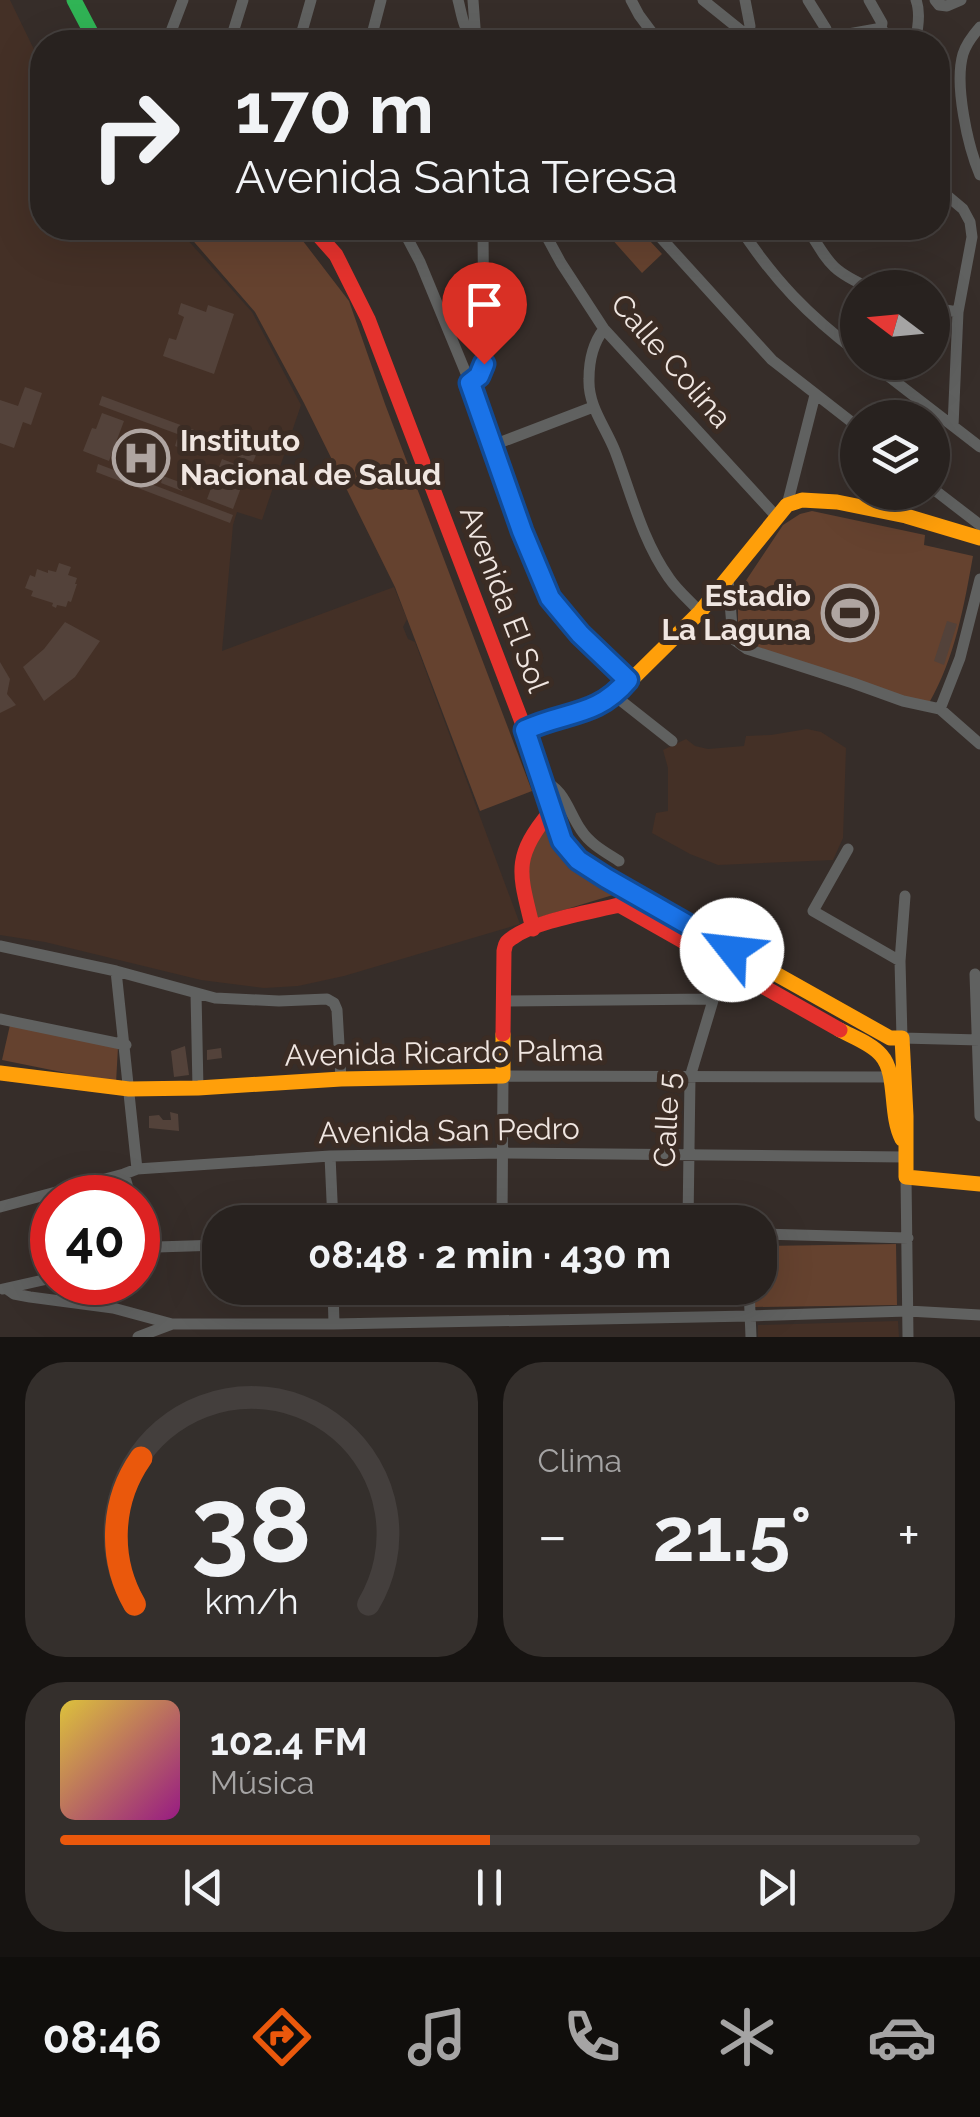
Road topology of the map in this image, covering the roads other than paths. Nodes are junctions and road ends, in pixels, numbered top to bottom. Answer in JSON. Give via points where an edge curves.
{"nodes":[{"id":1,"x":74,"y":0,"type":"edge"},
{"id":2,"x":183,"y":0,"type":"edge"},
{"id":3,"x":243,"y":0,"type":"edge"},
{"id":4,"x":311,"y":0,"type":"edge"},
{"id":5,"x":382,"y":0,"type":"edge"},
{"id":6,"x":458,"y":0,"type":"edge"},
{"id":7,"x":473,"y":0,"type":"edge"},
{"id":8,"x":631,"y":0,"type":"edge"},
{"id":9,"x":702,"y":0,"type":"edge"},
{"id":10,"x":745,"y":0,"type":"edge"},
{"id":11,"x":808,"y":0,"type":"edge"},
{"id":12,"x":869,"y":0,"type":"edge"},
{"id":13,"x":916,"y":0,"type":"edge"},
{"id":14,"x":961,"y":0,"type":"edge"},
{"id":15,"x":937,"y":2,"type":"edge"},
{"id":16,"x":980,"y":27,"type":"edge"},
{"id":17,"x":882,"y":28,"type":"joint"},
{"id":18,"x":90,"y":30,"type":"edge"},
{"id":19,"x":172,"y":30,"type":"edge"},
{"id":20,"x":234,"y":30,"type":"edge"},
{"id":21,"x":303,"y":30,"type":"edge"},
{"id":22,"x":373,"y":30,"type":"edge"},
{"id":23,"x":467,"y":30,"type":"edge"},
{"id":24,"x":477,"y":30,"type":"edge"},
{"id":25,"x":650,"y":30,"type":"edge"},
{"id":26,"x":736,"y":30,"type":"edge"},
{"id":27,"x":749,"y":30,"type":"edge"},
{"id":28,"x":826,"y":30,"type":"edge"},
{"id":29,"x":872,"y":30,"type":"edge"},
{"id":30,"x":917,"y":30,"type":"edge"},
{"id":31,"x":980,"y":174,"type":"edge"},
{"id":32,"x":950,"y":198,"type":"edge"},
{"id":33,"x":323,"y":240,"type":"edge"},
{"id":34,"x":408,"y":240,"type":"edge"},
{"id":35,"x":483,"y":240,"type":"edge"},
{"id":36,"x":549,"y":240,"type":"edge"},
{"id":37,"x":663,"y":240,"type":"edge"},
{"id":38,"x":748,"y":240,"type":"edge"},
{"id":39,"x":815,"y":240,"type":"edge"},
{"id":40,"x":840,"y":274,"type":"edge"},
{"id":41,"x":950,"y":311,"type":"edge"},
{"id":42,"x":958,"y":312,"type":"junction"},
{"id":43,"x":604,"y":329,"type":"junction"},
{"id":44,"x":840,"y":337,"type":"edge"},
{"id":45,"x":893,"y":380,"type":"edge"},
{"id":46,"x":470,"y":383,"type":"junction"},
{"id":47,"x":816,"y":395,"type":"junction"},
{"id":48,"x":593,"y":408,"type":"junction"},
{"id":49,"x":840,"y":413,"type":"edge"},
{"id":50,"x":953,"y":426,"type":"junction"},
{"id":51,"x":492,"y":446,"type":"junction"},
{"id":52,"x":980,"y":447,"type":"edge"},
{"id":53,"x":950,"y":502,"type":"edge"},
{"id":54,"x":782,"y":510,"type":"junction"},
{"id":55,"x":980,"y":525,"type":"edge"},
{"id":56,"x":980,"y":538,"type":"edge"},
{"id":57,"x":728,"y":578,"type":"junction"},
{"id":58,"x":980,"y":579,"type":"edge"},
{"id":59,"x":700,"y":612,"type":"junction"},
{"id":60,"x":628,"y":680,"type":"junction"},
{"id":61,"x":615,"y":696,"type":"junction"},
{"id":62,"x":940,"y":709,"type":"junction"},
{"id":63,"x":525,"y":730,"type":"junction"},
{"id":64,"x":672,"y":742,"type":"dead end"},
{"id":65,"x":980,"y":744,"type":"edge"},
{"id":66,"x":542,"y":781,"type":"junction"},
{"id":67,"x":550,"y":812,"type":"junction"},
{"id":68,"x":848,"y":849,"type":"dead end"},
{"id":69,"x":619,"y":861,"type":"dead end"},
{"id":70,"x":904,"y":896,"type":"dead end"},
{"id":71,"x":533,"y":929,"type":"junction"},
{"id":72,"x":0,"y":946,"type":"edge"},
{"id":73,"x":900,"y":961,"type":"junction"},
{"id":74,"x":724,"y":964,"type":"junction"},
{"id":75,"x":116,"y":971,"type":"junction"},
{"id":76,"x":974,"y":974,"type":"dead end"},
{"id":77,"x":196,"y":993,"type":"junction"},
{"id":78,"x":713,"y":999,"type":"junction"},
{"id":79,"x":505,"y":1001,"type":"junction"},
{"id":80,"x":0,"y":1019,"type":"edge"},
{"id":81,"x":902,"y":1038,"type":"junction"},
{"id":82,"x":979,"y":1040,"type":"edge"},
{"id":83,"x":126,"y":1045,"type":"junction"},
{"id":84,"x":0,"y":1073,"type":"edge"},
{"id":85,"x":503,"y":1076,"type":"junction"},
{"id":86,"x":891,"y":1077,"type":"junction"},
{"id":87,"x":690,"y":1078,"type":"junction"},
{"id":88,"x":341,"y":1079,"type":"junction"},
{"id":89,"x":198,"y":1088,"type":"junction"},
{"id":90,"x":129,"y":1089,"type":"junction"},
{"id":91,"x":980,"y":1116,"type":"edge"},
{"id":92,"x":905,"y":1150,"type":"junction"},
{"id":93,"x":503,"y":1153,"type":"junction"},
{"id":94,"x":689,"y":1154,"type":"junction"},
{"id":95,"x":330,"y":1156,"type":"junction"},
{"id":96,"x":137,"y":1169,"type":"junction"},
{"id":97,"x":124,"y":1174,"type":"joint"},
{"id":98,"x":906,"y":1177,"type":"junction"},
{"id":99,"x":980,"y":1184,"type":"edge"},
{"id":100,"x":331,"y":1205,"type":"edge"},
{"id":101,"x":502,"y":1205,"type":"edge"},
{"id":102,"x":688,"y":1205,"type":"edge"},
{"id":103,"x":0,"y":1208,"type":"edge"},
{"id":104,"x":777,"y":1234,"type":"edge"},
{"id":105,"x":908,"y":1238,"type":"junction"},
{"id":106,"x":202,"y":1246,"type":"edge"},
{"id":107,"x":160,"y":1250,"type":"edge"},
{"id":108,"x":30,"y":1283,"type":"edge"},
{"id":109,"x":4,"y":1289,"type":"edge"},
{"id":110,"x":333,"y":1305,"type":"edge"},
{"id":111,"x":750,"y":1305,"type":"edge"},
{"id":112,"x":908,"y":1310,"type":"junction"},
{"id":113,"x":980,"y":1314,"type":"edge"},
{"id":114,"x":750,"y":1316,"type":"junction"},
{"id":115,"x":172,"y":1324,"type":"junction"},
{"id":116,"x":334,"y":1324,"type":"junction"},
{"id":117,"x":138,"y":1337,"type":"edge"},
{"id":118,"x":751,"y":1337,"type":"edge"},
{"id":119,"x":908,"y":1337,"type":"edge"}],
"edges":[{"from":1,"to":18,"type":"street"},
{"from":2,"to":19,"type":"street"},
{"from":3,"to":20,"type":"street"},
{"from":4,"to":21,"type":"street"},
{"from":5,"to":22,"type":"street"},
{"from":6,"to":23,"type":"street"},
{"from":7,"to":24,"type":"street"},
{"from":8,"to":25,"type":"street"},
{"from":9,"to":26,"type":"street"},
{"from":10,"to":27,"type":"street"},
{"from":11,"to":28,"type":"street"},
{"from":12,"to":17,"type":"street"},
{"from":13,"to":30,"type":"street"},
{"from":14,"to":15,"type":"street"},
{"from":16,"to":31,"type":"street","via":[[960,68]]},
{"from":17,"to":29,"type":"street"},
{"from":32,"to":42,"type":"street","via":[[963,209],[972,237]]},
{"from":33,"to":63,"type":"street","name":"Avenida El Sol","via":[[368,319]]},
{"from":34,"to":46,"type":"street"},
{"from":35,"to":46,"type":"street","via":[[484,364]]},
{"from":36,"to":43,"type":"street","name":"Calle Colina"},
{"from":37,"to":47,"type":"street","via":[[772,360]]},
{"from":38,"to":44,"type":"street","via":[[787,291]]},
{"from":39,"to":40,"type":"street"},
{"from":41,"to":42,"type":"street"},
{"from":42,"to":50,"type":"street"},
{"from":43,"to":48,"type":"street","via":[[592,350]]},
{"from":43,"to":54,"type":"street","name":"Calle Colina"},
{"from":45,"to":50,"type":"street"},
{"from":46,"to":51,"type":"street"},
{"from":47,"to":49,"type":"street"},
{"from":47,"to":54,"type":"street"},
{"from":48,"to":51,"type":"street"},
{"from":48,"to":59,"type":"street","via":[[646,538],[669,579]]},
{"from":50,"to":52,"type":"street"},
{"from":51,"to":60,"type":"street","via":[[550,598]]},
{"from":53,"to":55,"type":"street"},
{"from":54,"to":56,"type":"street","via":[[802,500],[837,502]]},
{"from":54,"to":57,"type":"street"},
{"from":57,"to":59,"type":"street"},
{"from":57,"to":62,"type":"street","via":[[733,639],[746,649]]},
{"from":58,"to":62,"type":"street"},
{"from":59,"to":60,"type":"street"},
{"from":60,"to":61,"type":"street"},
{"from":61,"to":63,"type":"street"},
{"from":61,"to":64,"type":"street"},
{"from":62,"to":65,"type":"street"},
{"from":63,"to":66,"type":"street","name":"Avenida El Sol"},
{"from":66,"to":67,"type":"street","name":"Avenida El Sol"},
{"from":66,"to":69,"type":"street","via":[[554,786],[593,844]]},
{"from":67,"to":71,"type":"street","via":[[521,853]]},
{"from":67,"to":81,"type":"street","name":"Avenida El Sol","via":[[578,860],[606,878],[890,1038]]},
{"from":68,"to":73,"type":"street","via":[[813,910]]},
{"from":70,"to":73,"type":"street"},
{"from":71,"to":74,"type":"street","via":[[619,905]]},
{"from":71,"to":79,"type":"street","via":[[507,941]]},
{"from":72,"to":75,"type":"street"},
{"from":73,"to":81,"type":"street"},
{"from":74,"to":78,"type":"street","name":"Calle 5"},
{"from":74,"to":86,"type":"street","via":[[880,1053]]},
{"from":75,"to":77,"type":"street"},
{"from":75,"to":83,"type":"street"},
{"from":76,"to":82,"type":"street"},
{"from":77,"to":88,"type":"street","via":[[334,1003]]},
{"from":77,"to":89,"type":"street"},
{"from":78,"to":79,"type":"street"},
{"from":78,"to":87,"type":"street","name":"Calle 5"},
{"from":79,"to":85,"type":"street"},
{"from":80,"to":83,"type":"street"},
{"from":81,"to":82,"type":"street","name":"Avenida El Sol"},
{"from":81,"to":92,"type":"street"},
{"from":82,"to":91,"type":"street"},
{"from":83,"to":90,"type":"street"},
{"from":84,"to":90,"type":"street","name":"Avenida Ricardo Palma"},
{"from":85,"to":87,"type":"street","name":"Avenida Ricardo Palma"},
{"from":85,"to":88,"type":"street","name":"Avenida Ricardo Palma"},
{"from":85,"to":93,"type":"street"},
{"from":86,"to":87,"type":"street","name":"Avenida Ricardo Palma"},
{"from":86,"to":92,"type":"street"},
{"from":87,"to":94,"type":"street","name":"Calle 5"},
{"from":88,"to":89,"type":"street","name":"Avenida Ricardo Palma"},
{"from":89,"to":90,"type":"street","name":"Avenida Ricardo Palma"},
{"from":90,"to":96,"type":"street"},
{"from":92,"to":94,"type":"street","name":"Avenida San Pedro"},
{"from":92,"to":98,"type":"street"},
{"from":93,"to":94,"type":"street","name":"Avenida San Pedro"},
{"from":93,"to":95,"type":"street","name":"Avenida San Pedro"},
{"from":93,"to":101,"type":"street"},
{"from":94,"to":102,"type":"street","name":"Calle 5"},
{"from":95,"to":96,"type":"street","name":"Avenida San Pedro"},
{"from":95,"to":100,"type":"street"},
{"from":96,"to":97,"type":"street","name":"Avenida San Pedro"},
{"from":97,"to":103,"type":"street","name":"Avenida San Pedro"},
{"from":98,"to":99,"type":"street"},
{"from":98,"to":105,"type":"street"},
{"from":104,"to":105,"type":"street"},
{"from":105,"to":112,"type":"street"},
{"from":106,"to":107,"type":"street"},
{"from":108,"to":109,"type":"street"},
{"from":109,"to":115,"type":"street"},
{"from":110,"to":116,"type":"street"},
{"from":111,"to":114,"type":"street"},
{"from":112,"to":113,"type":"street"},
{"from":112,"to":114,"type":"street"},
{"from":112,"to":119,"type":"street"},
{"from":114,"to":116,"type":"street"},
{"from":114,"to":118,"type":"street"},
{"from":115,"to":116,"type":"street"},
{"from":115,"to":117,"type":"street"}]}
